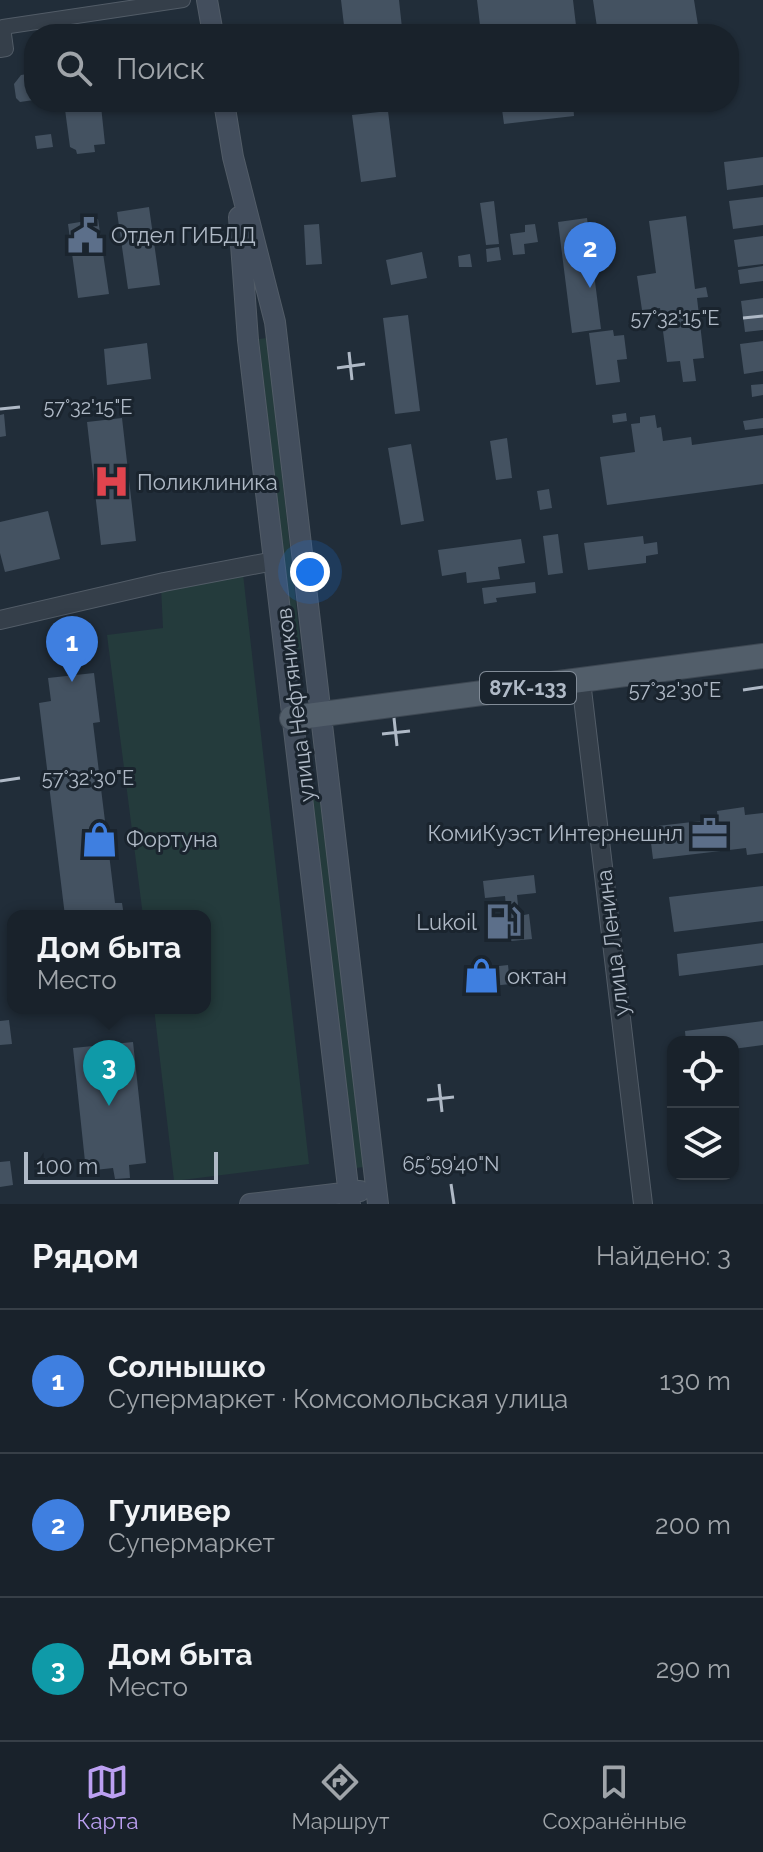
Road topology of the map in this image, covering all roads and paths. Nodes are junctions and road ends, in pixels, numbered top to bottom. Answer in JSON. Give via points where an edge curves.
{"nodes":[{"id":1,"x":183,"y":0,"type":"edge"},
{"id":2,"x":207,"y":0,"type":"edge"},
{"id":3,"x":211,"y":24,"type":"edge"},
{"id":4,"x":0,"y":50,"type":"edge"},
{"id":5,"x":226,"y":112,"type":"edge"},
{"id":6,"x":233,"y":157,"type":"junction"},
{"id":7,"x":274,"y":561,"type":"junction"},
{"id":8,"x":0,"y":620,"type":"edge"},
{"id":9,"x":763,"y":656,"type":"edge"},
{"id":10,"x":581,"y":681,"type":"junction"},
{"id":11,"x":321,"y":714,"type":"junction"},
{"id":12,"x":292,"y":718,"type":"junction"},
{"id":13,"x":377,"y":1196,"type":"edge"},
{"id":14,"x":349,"y":1198,"type":"edge"},
{"id":15,"x":250,"y":1204,"type":"edge"},
{"id":16,"x":643,"y":1204,"type":"edge"}],
"edges":[{"from":1,"to":4,"type":"street","via":[[3,27],[6,49]]},
{"from":2,"to":3,"type":"main road"},
{"from":5,"to":6,"type":"main road","name":"улица Нефтяников"},
{"from":6,"to":7,"type":"main road","name":"улица Нефтяников","via":[[246,326]]},
{"from":6,"to":11,"type":"main road","name":"улица Нефтяников","via":[[275,322]]},
{"from":7,"to":8,"type":"street"},
{"from":7,"to":12,"type":"main road","name":"улица Нефтяников"},
{"from":9,"to":10,"type":"main road","number":"87К-133"},
{"from":10,"to":11,"type":"main road","number":"87К-133"},
{"from":10,"to":16,"type":"street","name":"улица Ленина"},
{"from":11,"to":12,"type":"main road","number":"87К-133"},
{"from":11,"to":13,"type":"main road","name":"улица Нефтяников"},
{"from":12,"to":14,"type":"main road","name":"улица Нефтяников"},
{"from":13,"to":14,"type":"main road"},
{"from":14,"to":15,"type":"main road"}]}
